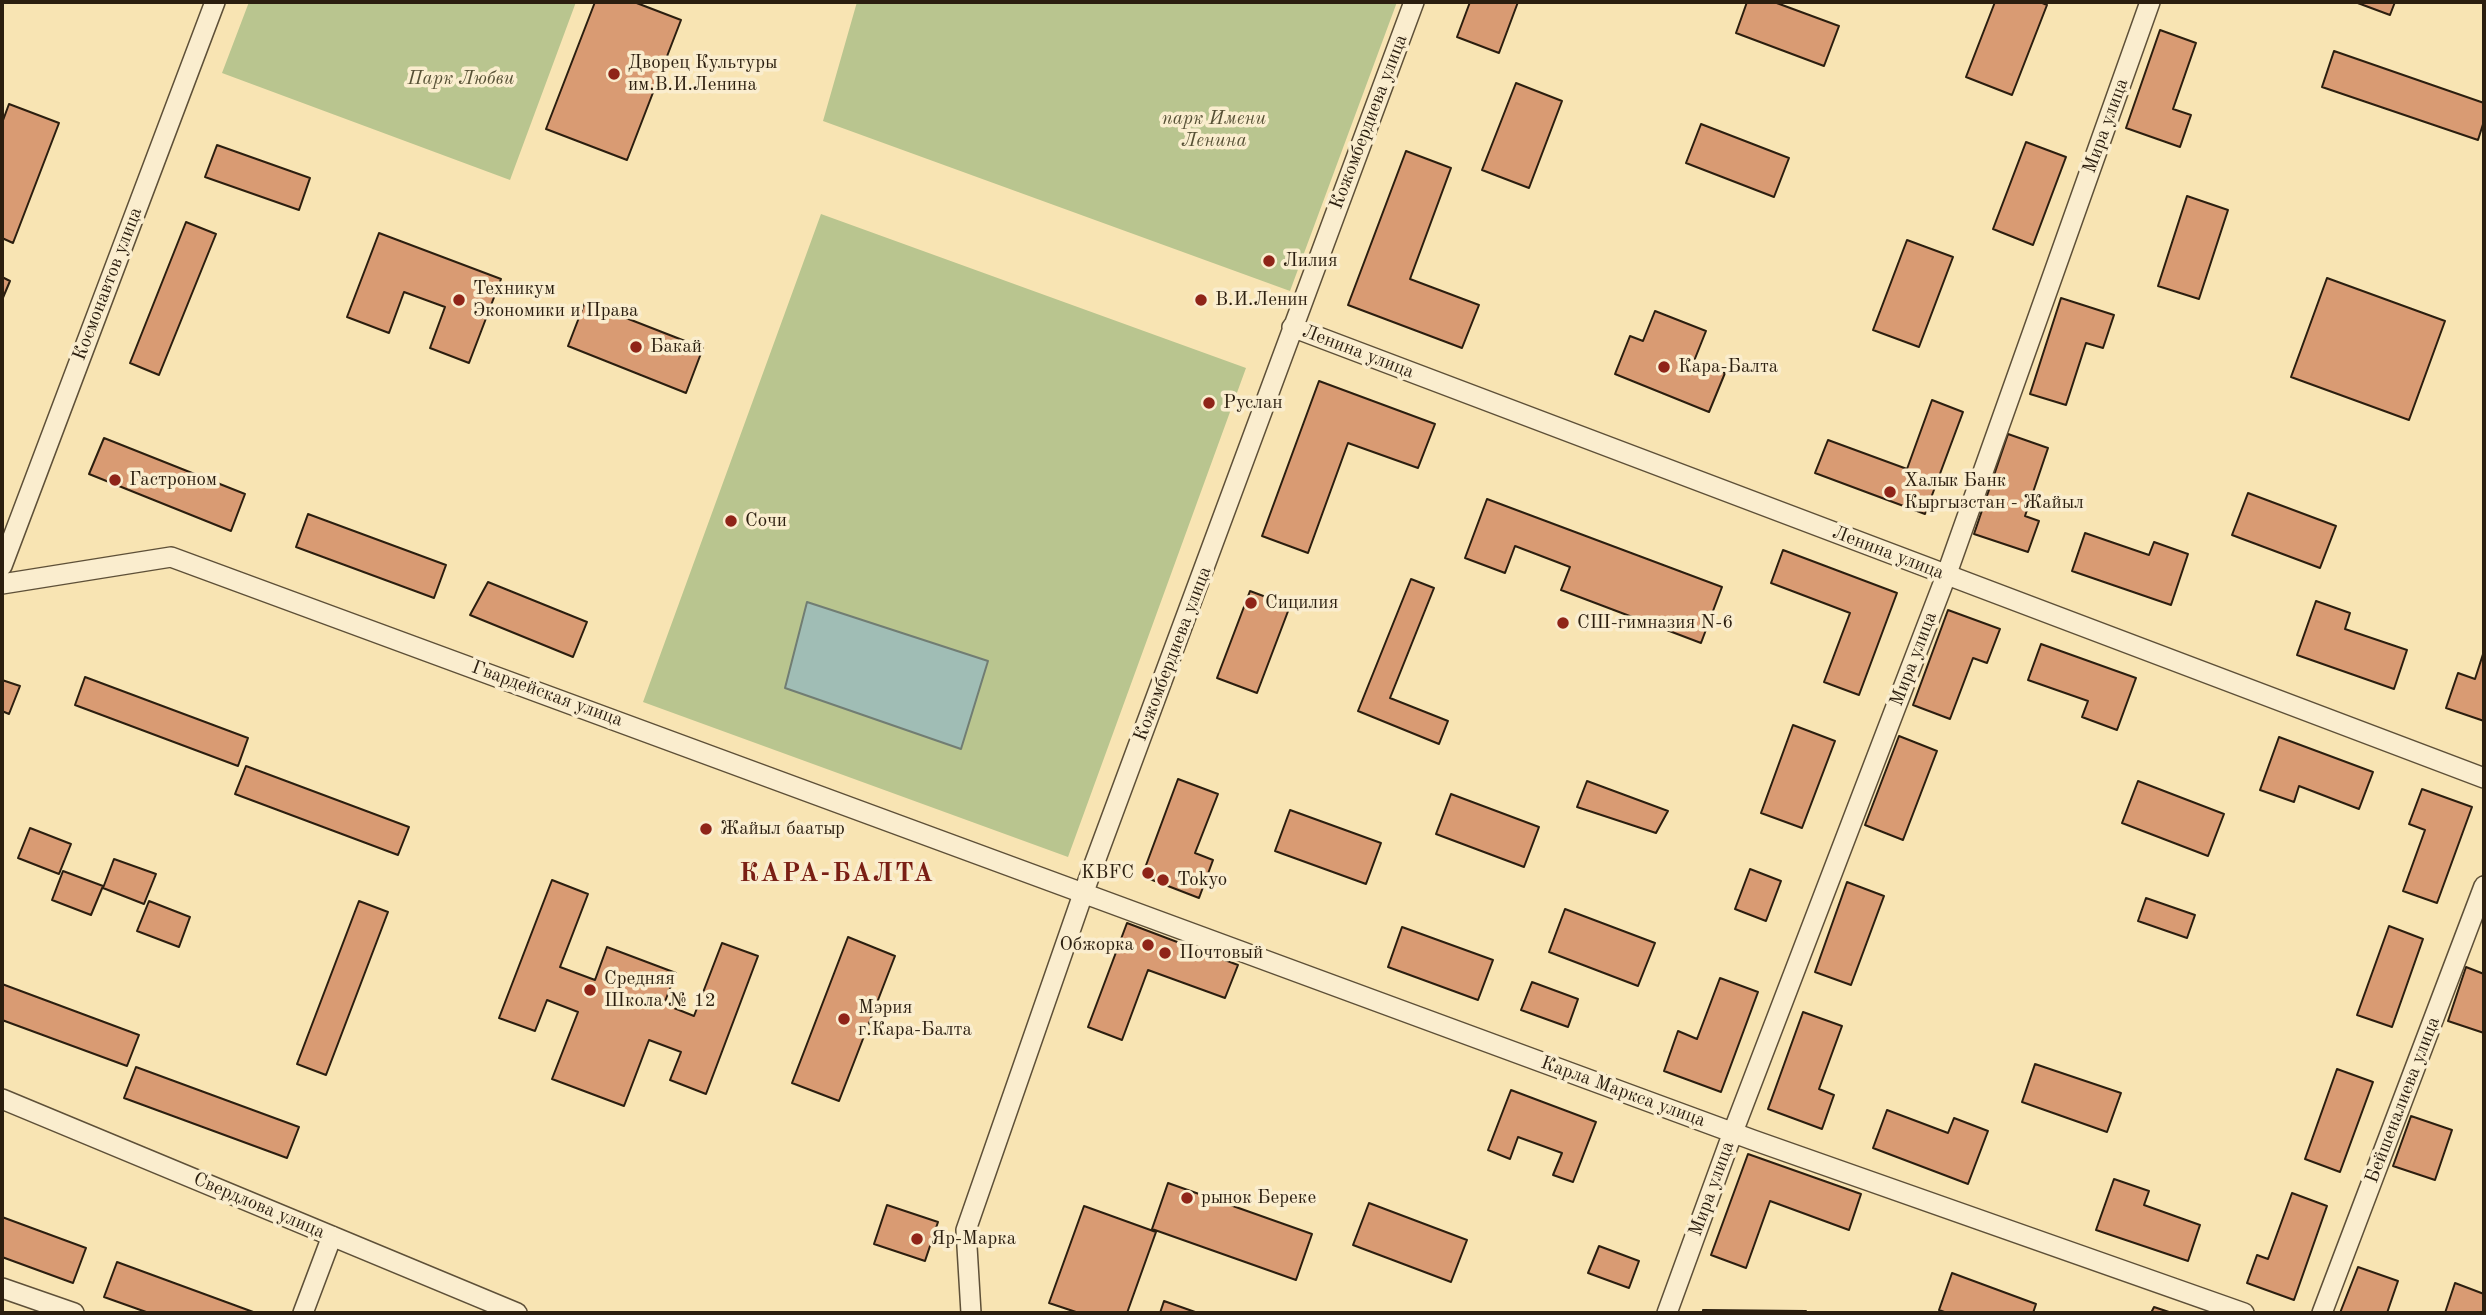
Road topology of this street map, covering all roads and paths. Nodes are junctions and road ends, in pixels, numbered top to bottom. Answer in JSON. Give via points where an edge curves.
{"nodes":[{"id":1,"x":215,"y":2,"type":"edge"},
{"id":2,"x":1414,"y":2,"type":"edge"},
{"id":3,"x":2150,"y":2,"type":"edge"},
{"id":4,"x":1292,"y":327,"type":"junction"},
{"id":5,"x":2,"y":566,"type":"edge"},
{"id":6,"x":1946,"y":576,"type":"junction"},
{"id":7,"x":2,"y":584,"type":"edge"},
{"id":8,"x":2484,"y":778,"type":"edge"},
{"id":9,"x":2484,"y":886,"type":"edge"},
{"id":10,"x":1083,"y":894,"type":"junction"},
{"id":11,"x":2,"y":1100,"type":"edge"},
{"id":12,"x":1733,"y":1132,"type":"junction"},
{"id":13,"x":332,"y":1236,"type":"junction"},
{"id":14,"x":2,"y":1288,"type":"edge"},
{"id":15,"x":75,"y":1313,"type":"edge"},
{"id":16,"x":303,"y":1313,"type":"edge"},
{"id":17,"x":517,"y":1313,"type":"edge"},
{"id":18,"x":971,"y":1313,"type":"edge"},
{"id":19,"x":1667,"y":1313,"type":"edge"},
{"id":20,"x":2244,"y":1313,"type":"edge"},
{"id":21,"x":2322,"y":1313,"type":"edge"}],
"edges":[{"from":1,"to":5,"type":"street","name":"Космонавтов улица"},
{"from":2,"to":4,"type":"street","name":"Кожомбердиева улица"},
{"from":3,"to":6,"type":"street","name":"Мира улица"},
{"from":4,"to":6,"type":"street","name":"Ленина улица"},
{"from":4,"to":10,"type":"street","name":"Кожомбердиева улица"},
{"from":6,"to":8,"type":"street","name":"Ленина улица"},
{"from":6,"to":12,"type":"street","name":"Мира улица"},
{"from":7,"to":10,"type":"street","name":"Гвардейская улица","via":[[172,557]]},
{"from":9,"to":21,"type":"street","name":"Бейшеналиева улица"},
{"from":10,"to":12,"type":"street","name":"Карла Маркса улица"},
{"from":10,"to":18,"type":"street","name":"Кожомбердиева улица","via":[[966,1230]]},
{"from":11,"to":13,"type":"street","name":"Свердлова улица"},
{"from":12,"to":19,"type":"street","name":"Мира улица"},
{"from":12,"to":20,"type":"street","name":"Карла Маркса улица"},
{"from":13,"to":16,"type":"street"},
{"from":13,"to":17,"type":"street","name":"Свердлова улица"},
{"from":14,"to":15,"type":"street"}]}
